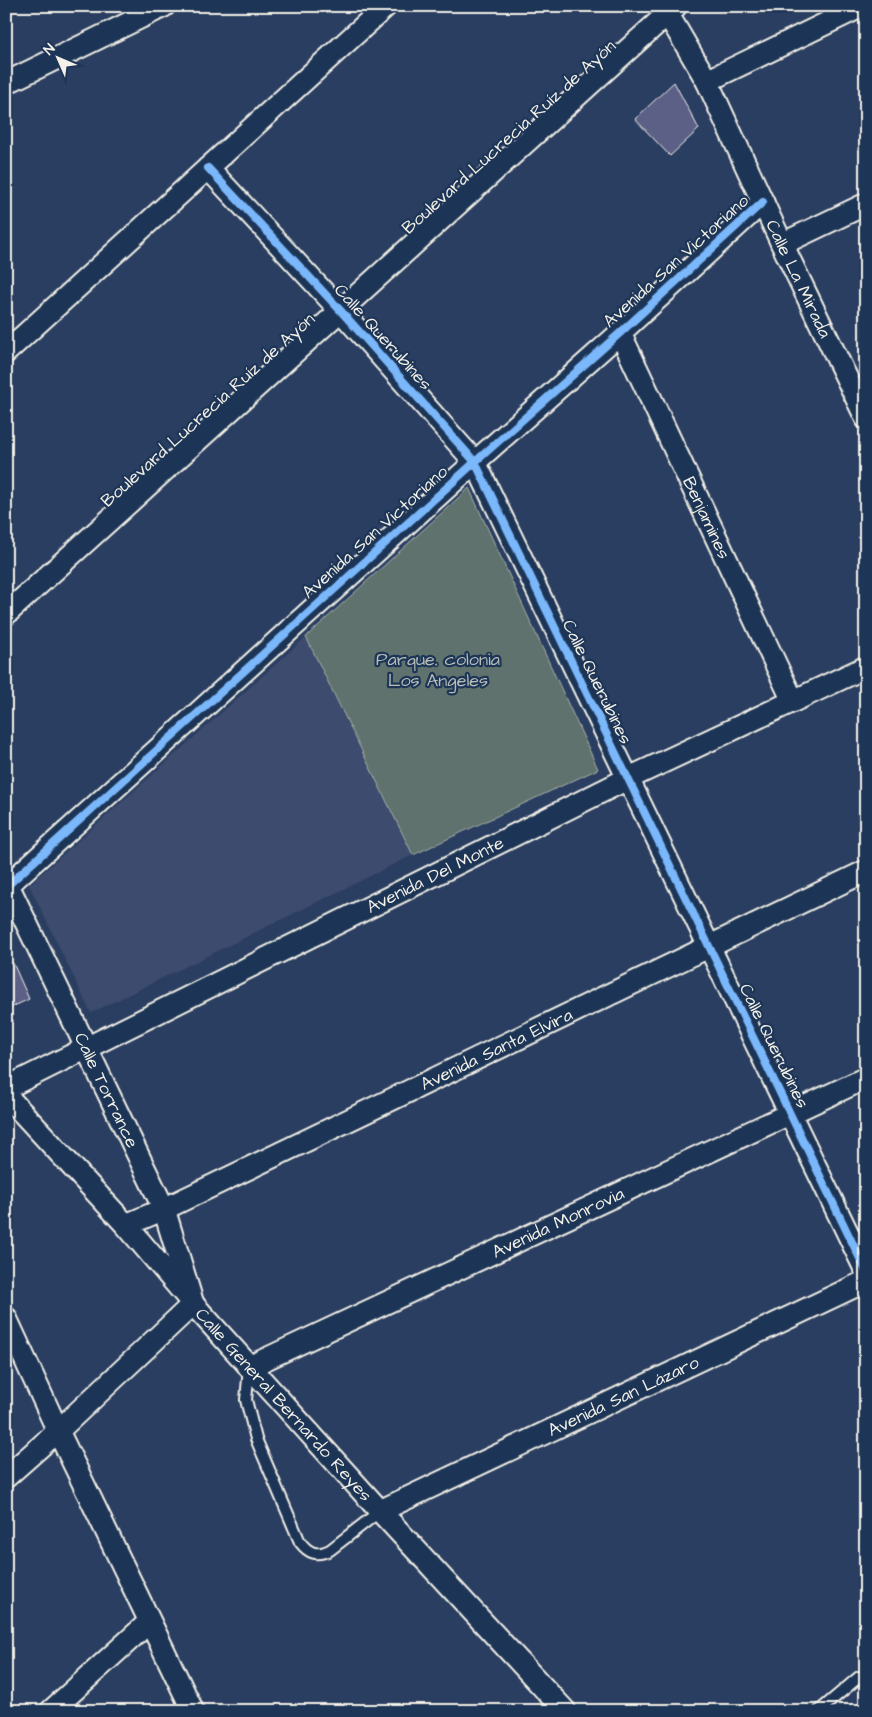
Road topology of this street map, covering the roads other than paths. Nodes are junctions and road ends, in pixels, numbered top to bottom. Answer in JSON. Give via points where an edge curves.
{"nodes":[{"id":1,"x":164,"y":6,"type":"edge"},
{"id":2,"x":386,"y":6,"type":"edge"},
{"id":3,"x":862,"y":6,"type":"edge"},
{"id":4,"x":669,"y":9,"type":"edge"},
{"id":5,"x":31,"y":72,"type":"junction"},
{"id":6,"x":707,"y":81,"type":"junction"},
{"id":7,"x":6,"y":83,"type":"edge"},
{"id":8,"x":6,"y":95,"type":"edge"},
{"id":9,"x":208,"y":168,"type":"junction"},
{"id":10,"x":763,"y":202,"type":"junction"},
{"id":11,"x":866,"y":204,"type":"edge"},
{"id":12,"x":782,"y":244,"type":"junction"},
{"id":13,"x":340,"y":310,"type":"junction"},
{"id":14,"x":620,"y":333,"type":"junction"},
{"id":15,"x":6,"y":352,"type":"edge"},
{"id":16,"x":865,"y":413,"type":"edge"},
{"id":17,"x":474,"y":462,"type":"junction"},
{"id":18,"x":6,"y":614,"type":"edge"},
{"id":19,"x":866,"y":667,"type":"edge"},
{"id":20,"x":793,"y":701,"type":"junction"},
{"id":21,"x":627,"y":778,"type":"junction"},
{"id":22,"x":866,"y":871,"type":"edge"},
{"id":23,"x":7,"y":883,"type":"edge"},
{"id":24,"x":710,"y":947,"type":"junction"},
{"id":25,"x":86,"y":1048,"type":"junction"},
{"id":26,"x":866,"y":1078,"type":"edge"},
{"id":27,"x":6,"y":1088,"type":"edge"},
{"id":28,"x":6,"y":1094,"type":"edge"},
{"id":29,"x":790,"y":1114,"type":"junction"},
{"id":30,"x":164,"y":1209,"type":"junction"},
{"id":31,"x":126,"y":1225,"type":"junction"},
{"id":32,"x":866,"y":1271,"type":"edge"},
{"id":33,"x":866,"y":1280,"type":"edge"},
{"id":34,"x":193,"y":1304,"type":"junction"},
{"id":35,"x":6,"y":1318,"type":"edge"},
{"id":36,"x":249,"y":1367,"type":"junction"},
{"id":37,"x":58,"y":1431,"type":"junction"},
{"id":38,"x":6,"y":1477,"type":"edge"},
{"id":39,"x":380,"y":1511,"type":"junction"},
{"id":40,"x":149,"y":1622,"type":"junction"},
{"id":41,"x":866,"y":1679,"type":"edge"},
{"id":42,"x":51,"y":1711,"type":"edge"},
{"id":43,"x":193,"y":1711,"type":"edge"},
{"id":44,"x":565,"y":1711,"type":"edge"},
{"id":45,"x":819,"y":1711,"type":"edge"}],
"edges":[{"from":1,"to":5,"type":"street"},
{"from":2,"to":9,"type":"street"},
{"from":3,"to":6,"type":"street"},
{"from":4,"to":6,"type":"street","name":"Calle La Mirada"},
{"from":4,"to":13,"type":"street","name":"Boulevard Lucrecia Ruíz de Ayón"},
{"from":5,"to":7,"type":"street"},
{"from":5,"to":8,"type":"street"},
{"from":6,"to":10,"type":"street","name":"Calle La Mirada"},
{"from":9,"to":13,"type":"street","name":"Calle Querubines"},
{"from":9,"to":15,"type":"street"},
{"from":10,"to":12,"type":"street","name":"Calle La Mirada"},
{"from":10,"to":14,"type":"street","name":"Avenida San Victoriano"},
{"from":11,"to":12,"type":"street"},
{"from":12,"to":16,"type":"street","name":"Calle La Mirada"},
{"from":13,"to":17,"type":"street","name":"Calle Querubines"},
{"from":13,"to":18,"type":"street","name":"Boulevard Lucrecia Ruíz de Ayón"},
{"from":14,"to":17,"type":"street","name":"Avenida San Victoriano"},
{"from":14,"to":20,"type":"street","name":"Benjamines"},
{"from":17,"to":21,"type":"street","name":"Calle Querubines"},
{"from":17,"to":23,"type":"street","name":"Avenida San Victoriano"},
{"from":19,"to":20,"type":"street","name":"Avenida Del Monte"},
{"from":20,"to":21,"type":"street","name":"Avenida Del Monte"},
{"from":21,"to":24,"type":"street","name":"Calle Querubines"},
{"from":21,"to":25,"type":"street","name":"Avenida Del Monte"},
{"from":22,"to":24,"type":"street","name":"Avenida Santa Elvira"},
{"from":23,"to":25,"type":"street","name":"Calle Torrance"},
{"from":24,"to":29,"type":"street","name":"Calle Querubines"},
{"from":24,"to":30,"type":"street","name":"Avenida Santa Elvira"},
{"from":25,"to":27,"type":"street","name":"Avenida Del Monte"},
{"from":25,"to":30,"type":"street","name":"Calle Torrance"},
{"from":26,"to":29,"type":"street","name":"Avenida Monrovia"},
{"from":28,"to":31,"type":"street","name":"Calle General Bernardo Reyes"},
{"from":29,"to":32,"type":"street","name":"Calle Querubines"},
{"from":29,"to":36,"type":"street","name":"Avenida Monrovia"},
{"from":30,"to":31,"type":"street","name":"Avenida Santa Elvira"},
{"from":30,"to":34,"type":"street","name":"Calle Torrance"},
{"from":31,"to":34,"type":"street","name":"Calle General Bernardo Reyes"},
{"from":33,"to":39,"type":"street","name":"Avenida San Lázaro"},
{"from":34,"to":36,"type":"street","name":"Calle General Bernardo Reyes"},
{"from":34,"to":37,"type":"street"},
{"from":35,"to":37,"type":"street"},
{"from":36,"to":39,"type":"street","name":"Calle General Bernardo Reyes"},
{"from":36,"to":39,"type":"lane","via":[[246,1400],[256,1439],[300,1542],[306,1549],[314,1554],[330,1550]]},
{"from":37,"to":38,"type":"street"},
{"from":37,"to":40,"type":"street"},
{"from":39,"to":44,"type":"street","name":"Calle General Bernardo Reyes"},
{"from":40,"to":42,"type":"street"},
{"from":40,"to":43,"type":"street"},
{"from":41,"to":45,"type":"lane","via":[[859,1677]]}]}
